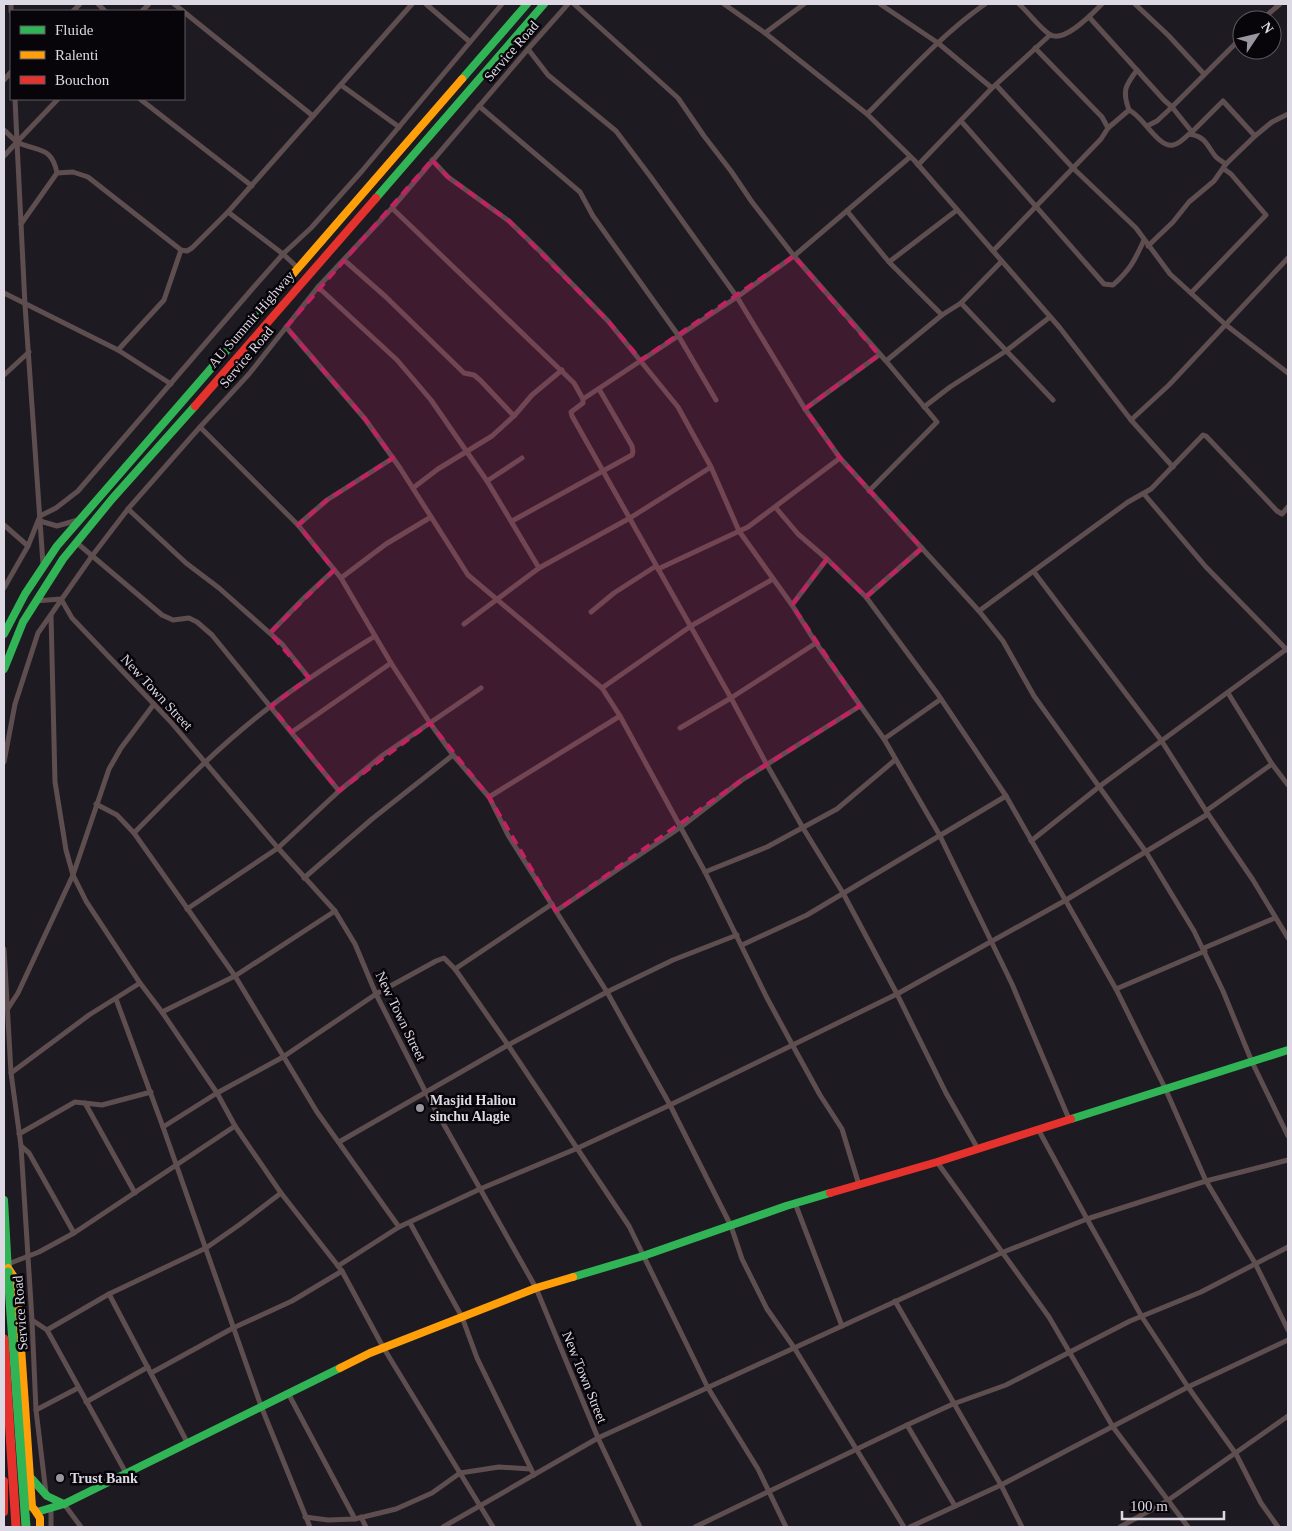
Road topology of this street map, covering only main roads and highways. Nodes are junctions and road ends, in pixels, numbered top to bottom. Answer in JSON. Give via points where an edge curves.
{"nodes":[{"id":1,"x":527,"y":4,"type":"edge"},
{"id":2,"x":544,"y":4,"type":"edge"},
{"id":3,"x":4,"y":634,"type":"edge"},
{"id":4,"x":4,"y":669,"type":"edge"},
{"id":5,"x":1288,"y":1050,"type":"edge"},
{"id":6,"x":4,"y":1200,"type":"edge"},
{"id":7,"x":8,"y":1268,"type":"junction"},
{"id":8,"x":4,"y":1340,"type":"edge"},
{"id":9,"x":31,"y":1476,"type":"junction"},
{"id":10,"x":4,"y":1480,"type":"edge"},
{"id":11,"x":64,"y":1504,"type":"junction"},
{"id":12,"x":51,"y":1509,"type":"junction"},
{"id":13,"x":34,"y":1510,"type":"junction"},
{"id":14,"x":4,"y":1512,"type":"edge"},
{"id":15,"x":41,"y":1526,"type":"edge"},
{"id":16,"x":16,"y":1527,"type":"edge"},
{"id":17,"x":26,"y":1527,"type":"edge"}],
"edges":[{"from":1,"to":3,"type":"main road","name":"AU Summit Highway","via":[[79,520],[43,565]]},
{"from":2,"to":4,"type":"main road","name":"AU Summit Highway","via":[[63,558],[23,622]]},
{"from":5,"to":11,"type":"main road","via":[[937,1162],[795,1203],[642,1256],[536,1288],[383,1347]]},
{"from":6,"to":7,"type":"main road"},
{"from":7,"to":9,"type":"main road","via":[[17,1289]]},
{"from":7,"to":17,"type":"main road","bridge":true},
{"from":8,"to":16,"type":"main road","bridge":true},
{"from":9,"to":11,"type":"main road","via":[[47,1496]]},
{"from":9,"to":13,"type":"main road"},
{"from":10,"to":14,"type":"main road"},
{"from":11,"to":12,"type":"main road"},
{"from":12,"to":13,"type":"main road"},
{"from":12,"to":15,"type":"main road"},
{"from":13,"to":14,"type":"main road","via":[[26,1505],[14,1505]]},
{"from":13,"to":15,"type":"main road"}]}
